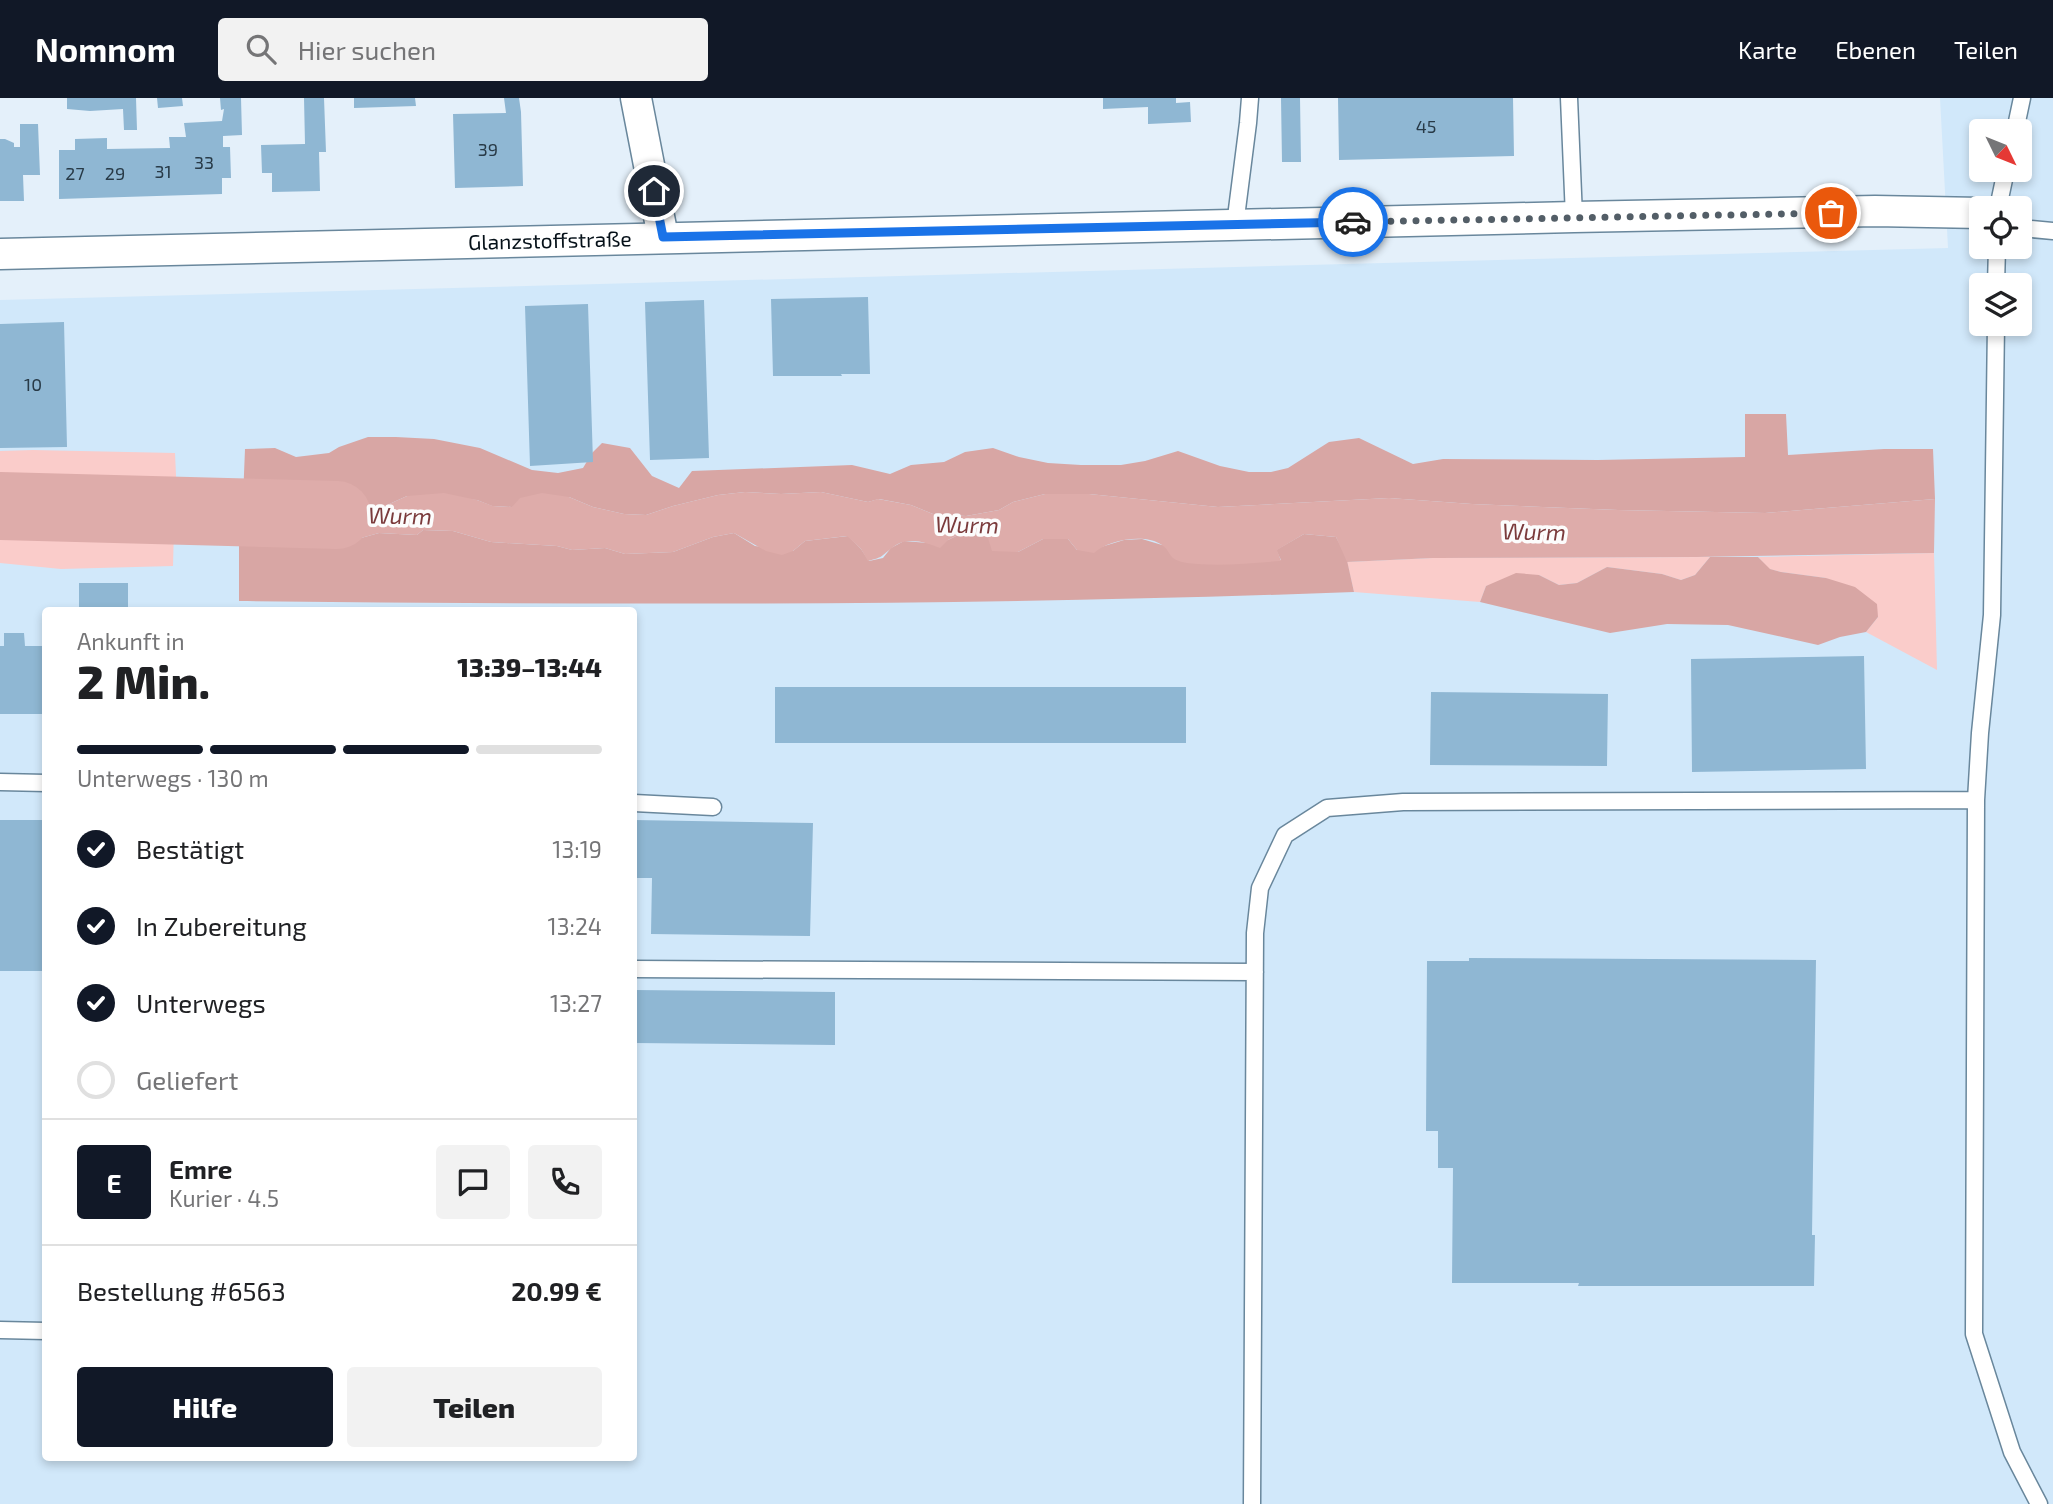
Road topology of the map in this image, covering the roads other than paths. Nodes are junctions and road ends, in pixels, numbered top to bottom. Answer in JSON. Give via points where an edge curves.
{"nodes":[{"id":1,"x":636,"y":98,"type":"edge"},
{"id":2,"x":1250,"y":98,"type":"edge"},
{"id":3,"x":1569,"y":98,"type":"edge"},
{"id":4,"x":2022,"y":98,"type":"edge"},
{"id":5,"x":2018,"y":119,"type":"edge"},
{"id":6,"x":1969,"y":213,"type":"edge"},
{"id":7,"x":1574,"y":217,"type":"junction"},
{"id":8,"x":1235,"y":225,"type":"junction"},
{"id":9,"x":2032,"y":229,"type":"edge"},
{"id":10,"x":2053,"y":231,"type":"edge"},
{"id":11,"x":663,"y":237,"type":"junction"},
{"id":12,"x":0,"y":254,"type":"edge"},
{"id":13,"x":1996,"y":336,"type":"edge"},
{"id":14,"x":0,"y":782,"type":"edge"},
{"id":15,"x":42,"y":783,"type":"edge"},
{"id":16,"x":1976,"y":800,"type":"junction"},
{"id":17,"x":637,"y":803,"type":"edge"},
{"id":18,"x":713,"y":807,"type":"dead end"},
{"id":19,"x":637,"y":969,"type":"edge"},
{"id":20,"x":1255,"y":972,"type":"junction"},
{"id":21,"x":0,"y":1330,"type":"edge"},
{"id":22,"x":42,"y":1331,"type":"edge"},
{"id":23,"x":1252,"y":1504,"type":"edge"},
{"id":24,"x":2039,"y":1504,"type":"edge"}],
"edges":[{"from":1,"to":11,"type":"street"},
{"from":2,"to":8,"type":"lane"},
{"from":3,"to":7,"type":"lane"},
{"from":4,"to":5,"type":"lane"},
{"from":6,"to":7,"type":"street","name":"Glanzstoffstraße"},
{"from":7,"to":8,"type":"street","name":"Glanzstoffstraße"},
{"from":8,"to":11,"type":"street","name":"Glanzstoffstraße"},
{"from":9,"to":10,"type":"lane"},
{"from":11,"to":12,"type":"street","name":"Glanzstoffstraße"},
{"from":13,"to":16,"type":"lane","via":[[1992,615]]},
{"from":14,"to":15,"type":"lane"},
{"from":16,"to":20,"type":"lane","via":[[1403,802],[1327,808],[1285,835],[1260,888]]},
{"from":16,"to":24,"type":"lane","via":[[1974,1334],[2012,1452]]},
{"from":17,"to":18,"type":"lane"},
{"from":19,"to":20,"type":"lane"},
{"from":20,"to":23,"type":"lane"},
{"from":21,"to":22,"type":"lane"}]}
